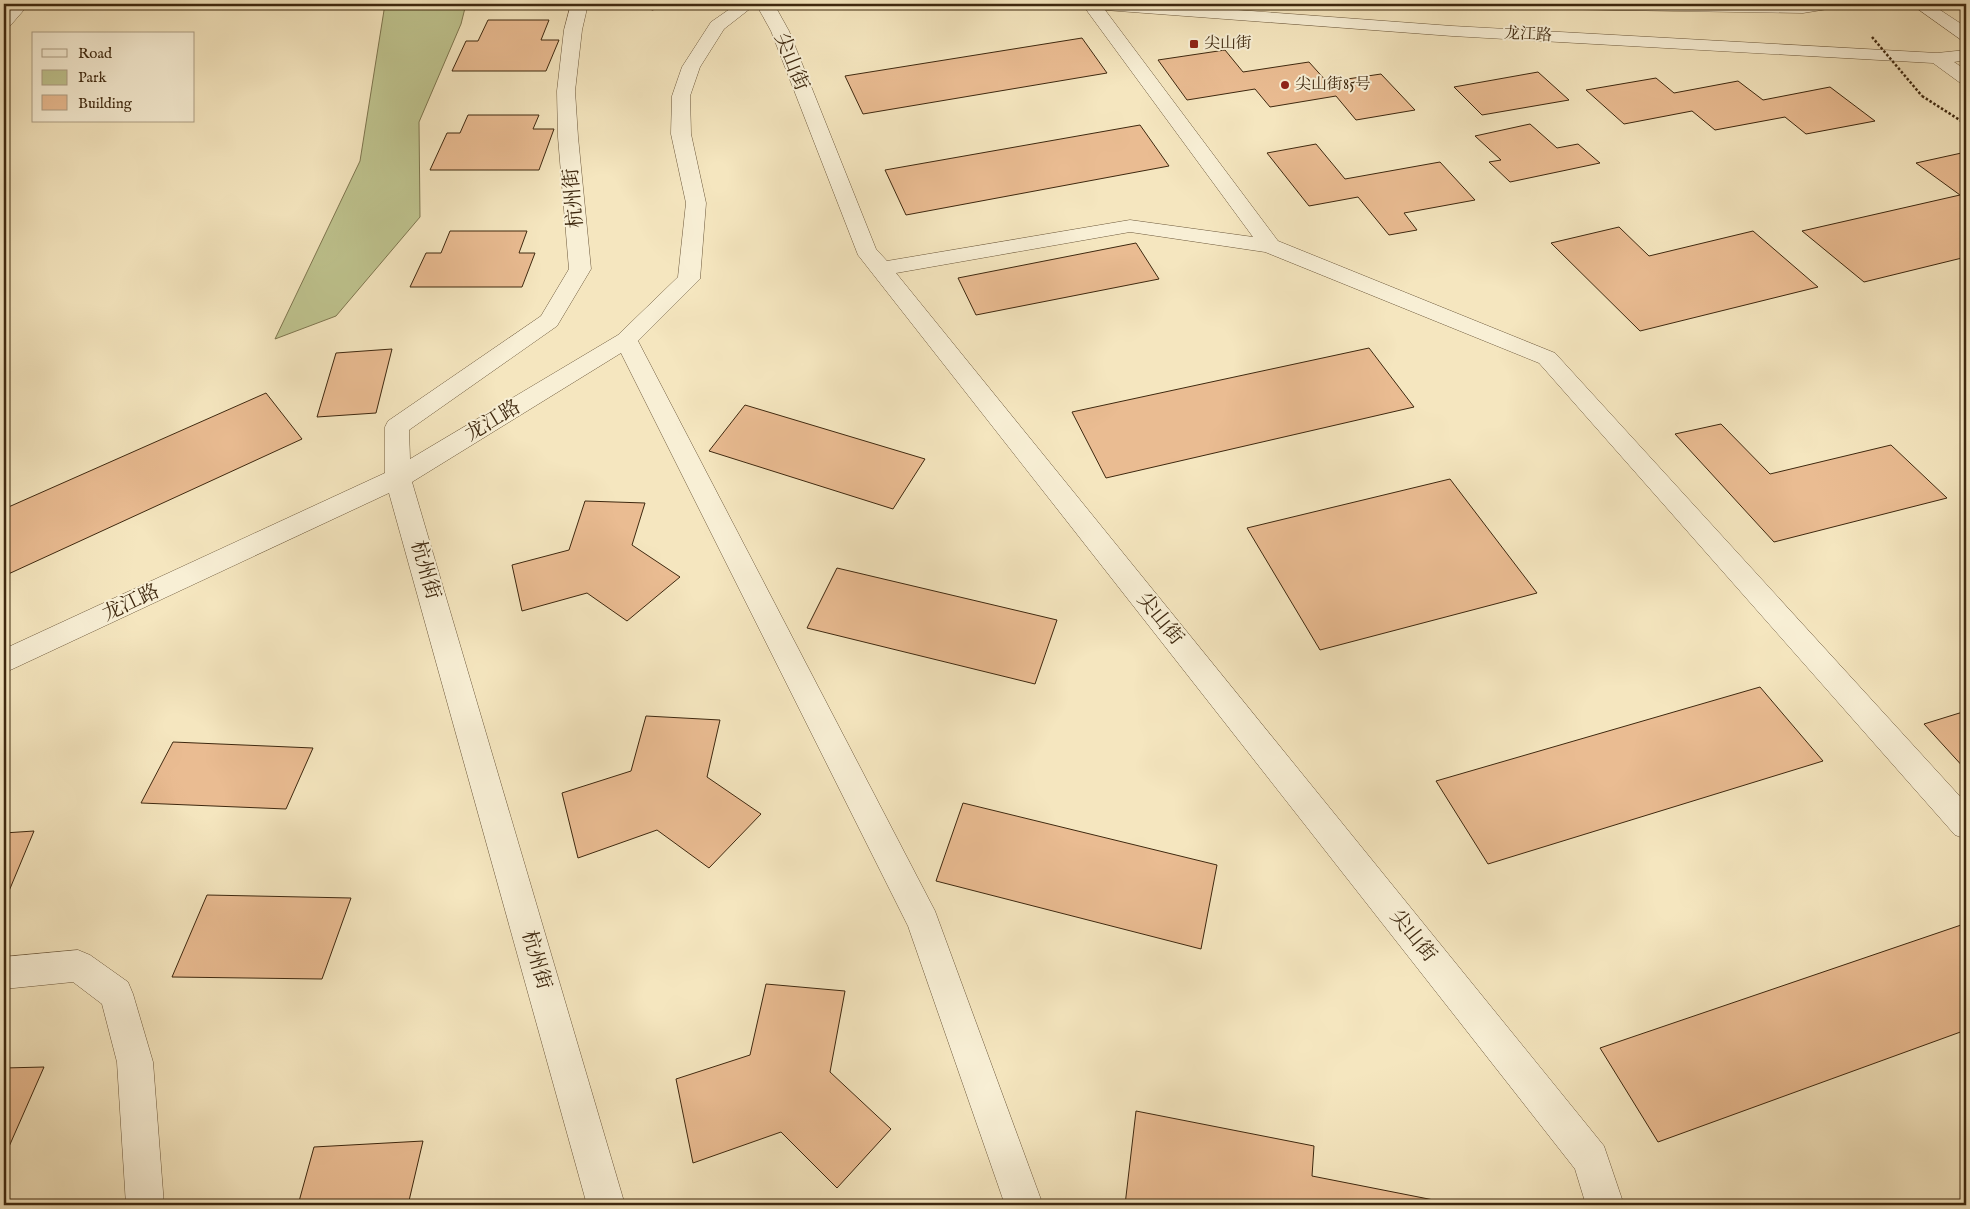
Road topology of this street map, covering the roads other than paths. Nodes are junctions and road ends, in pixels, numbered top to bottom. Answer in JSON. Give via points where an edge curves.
{"nodes":[{"id":1,"x":20,"y":4,"type":"edge"},
{"id":2,"x":579,"y":4,"type":"edge"},
{"id":3,"x":748,"y":4,"type":"edge"},
{"id":4,"x":765,"y":4,"type":"edge"},
{"id":5,"x":1090,"y":4,"type":"edge"},
{"id":6,"x":1551,"y":4,"type":"edge"},
{"id":7,"x":1828,"y":4,"type":"edge"},
{"id":8,"x":1948,"y":4,"type":"edge"},
{"id":9,"x":1923,"y":6,"type":"edge"},
{"id":10,"x":4,"y":22,"type":"edge"},
{"id":11,"x":1966,"y":35,"type":"edge"},
{"id":12,"x":1966,"y":55,"type":"edge"},
{"id":13,"x":1937,"y":58,"type":"junction"},
{"id":14,"x":1966,"y":78,"type":"edge"},
{"id":15,"x":1270,"y":246,"type":"junction"},
{"id":16,"x":881,"y":269,"type":"junction"},
{"id":17,"x":626,"y":340,"type":"junction"},
{"id":18,"x":398,"y":478,"type":"junction"},
{"id":19,"x":4,"y":662,"type":"edge"},
{"id":20,"x":1966,"y":825,"type":"edge"},
{"id":21,"x":4,"y":974,"type":"edge"},
{"id":22,"x":145,"y":1205,"type":"edge"},
{"id":23,"x":606,"y":1205,"type":"edge"},
{"id":24,"x":1024,"y":1205,"type":"edge"},
{"id":25,"x":1605,"y":1205,"type":"edge"}],
"edges":[{"from":1,"to":10,"type":"street"},
{"from":2,"to":18,"type":"street","name":"杭州街","via":[[566,92],[580,268],[549,321],[397,427]]},
{"from":3,"to":17,"type":"street","name":"龙江路","via":[[717,26],[691,66],[681,96],[681,134],[696,203],[689,279]]},
{"from":4,"to":16,"type":"street","name":"尖山街","via":[[780,30],[866,250]]},
{"from":5,"to":13,"type":"street","name":"龙江路","via":[[1452,31]]},
{"from":5,"to":15,"type":"street"},
{"from":6,"to":7,"type":"street","via":[[1804,8]]},
{"from":8,"to":9,"type":"street"},
{"from":9,"to":11,"type":"street"},
{"from":12,"to":13,"type":"street","name":"龙江路"},
{"from":13,"to":14,"type":"street"},
{"from":15,"to":16,"type":"street","via":[[1130,226]]},
{"from":15,"to":20,"type":"street","via":[[1547,358]]},
{"from":16,"to":25,"type":"street","name":"尖山街","via":[[1591,1159]]},
{"from":17,"to":18,"type":"street","name":"龙江路"},
{"from":17,"to":24,"type":"street","via":[[923,922]]},
{"from":18,"to":19,"type":"street","name":"龙江路"},
{"from":18,"to":23,"type":"street","name":"杭州街"},
{"from":21,"to":22,"type":"street","via":[[78,966],[116,994],[135,1062]]}]}
